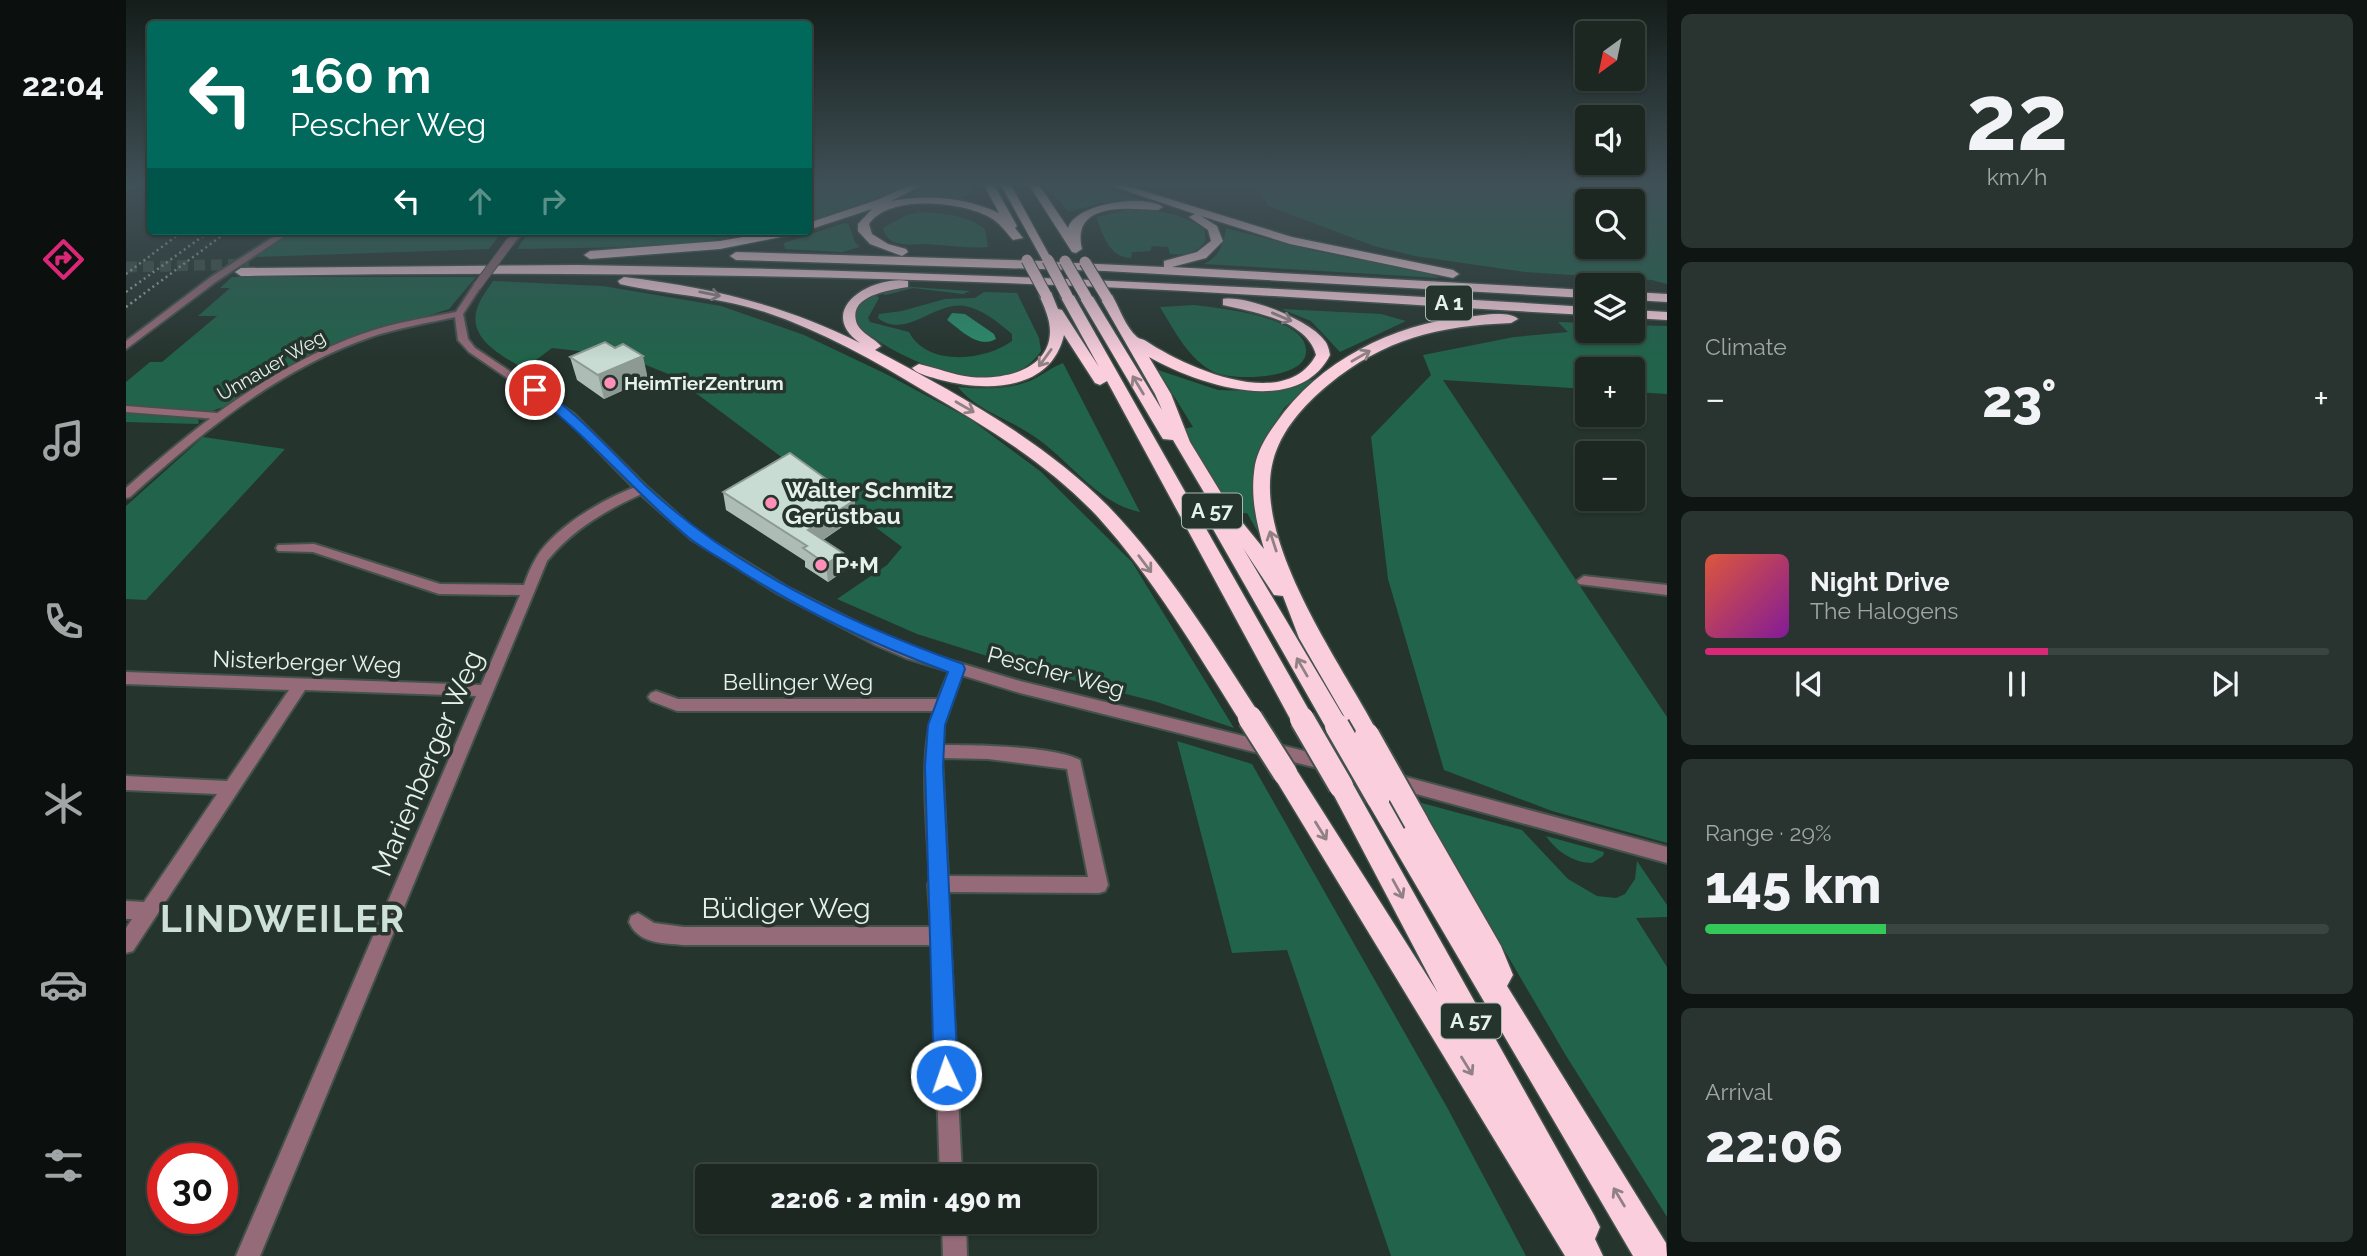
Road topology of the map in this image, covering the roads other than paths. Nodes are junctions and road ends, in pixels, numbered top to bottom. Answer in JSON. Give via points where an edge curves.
{"nodes":[{"id":1,"x":269,"y":244,"type":"edge"},
{"id":2,"x":513,"y":244,"type":"edge"},
{"id":3,"x":728,"y":244,"type":"edge"},
{"id":4,"x":878,"y":244,"type":"edge"},
{"id":5,"x":1020,"y":244,"type":"edge"},
{"id":6,"x":1038,"y":244,"type":"edge"},
{"id":7,"x":1072,"y":244,"type":"edge"},
{"id":8,"x":1075,"y":244,"type":"edge"},
{"id":9,"x":1214,"y":244,"type":"edge"},
{"id":10,"x":1308,"y":244,"type":"edge"},
{"id":11,"x":510,"y":249,"type":"junction"},
{"id":12,"x":1076,"y":249,"type":"junction"},
{"id":13,"x":1062,"y":256,"type":"dead end"},
{"id":14,"x":373,"y":261,"type":"junction"},
{"id":15,"x":963,"y":261,"type":"junction"},
{"id":16,"x":1105,"y":267,"type":"junction"},
{"id":17,"x":322,"y":270,"type":"junction"},
{"id":18,"x":545,"y":276,"type":"junction"},
{"id":19,"x":1024,"y":288,"type":"junction"},
{"id":20,"x":1575,"y":290,"type":"edge"},
{"id":21,"x":1575,"y":291,"type":"edge"},
{"id":22,"x":1046,"y":295,"type":"junction"},
{"id":23,"x":1113,"y":295,"type":"junction"},
{"id":24,"x":1311,"y":296,"type":"junction"},
{"id":25,"x":1076,"y":297,"type":"junction"},
{"id":26,"x":1645,"y":297,"type":"edge"},
{"id":27,"x":1575,"y":300,"type":"edge"},
{"id":28,"x":1665,"y":300,"type":"edge"},
{"id":29,"x":1645,"y":302,"type":"edge"},
{"id":30,"x":1575,"y":310,"type":"edge"},
{"id":31,"x":459,"y":314,"type":"junction"},
{"id":32,"x":1645,"y":315,"type":"edge"},
{"id":33,"x":1667,"y":316,"type":"edge"},
{"id":34,"x":1575,"y":317,"type":"edge"},
{"id":35,"x":1124,"y":324,"type":"junction"},
{"id":36,"x":126,"y":346,"type":"edge"},
{"id":37,"x":126,"y":410,"type":"edge"},
{"id":38,"x":217,"y":416,"type":"junction"},
{"id":39,"x":1161,"y":464,"type":"junction"},
{"id":40,"x":642,"y":489,"type":"junction"},
{"id":41,"x":126,"y":495,"type":"edge"},
{"id":42,"x":282,"y":548,"type":"dead end"},
{"id":43,"x":1584,"y":581,"type":"dead end"},
{"id":44,"x":526,"y":590,"type":"junction"},
{"id":45,"x":1667,"y":590,"type":"edge"},
{"id":46,"x":1317,"y":649,"type":"junction"},
{"id":47,"x":957,"y":669,"type":"junction"},
{"id":48,"x":126,"y":678,"type":"edge"},
{"id":49,"x":301,"y":684,"type":"junction"},
{"id":50,"x":487,"y":691,"type":"junction"},
{"id":51,"x":656,"y":697,"type":"dead end"},
{"id":52,"x":942,"y":705,"type":"junction"},
{"id":53,"x":935,"y":751,"type":"junction"},
{"id":54,"x":126,"y":783,"type":"edge"},
{"id":55,"x":230,"y":788,"type":"junction"},
{"id":56,"x":1667,"y":855,"type":"edge"},
{"id":57,"x":937,"y":884,"type":"junction"},
{"id":58,"x":126,"y":910,"type":"edge"},
{"id":59,"x":148,"y":911,"type":"junction"},
{"id":60,"x":638,"y":922,"type":"dead end"},
{"id":61,"x":939,"y":936,"type":"junction"},
{"id":62,"x":126,"y":944,"type":"edge"},
{"id":63,"x":1517,"y":1027,"type":"junction"},
{"id":64,"x":950,"y":1164,"type":"edge"},
{"id":65,"x":955,"y":1234,"type":"edge"},
{"id":66,"x":247,"y":1256,"type":"edge"},
{"id":67,"x":956,"y":1256,"type":"edge"},
{"id":68,"x":1586,"y":1256,"type":"edge"},
{"id":69,"x":1598,"y":1256,"type":"edge"},
{"id":70,"x":1653,"y":1256,"type":"edge"}],
"edges":[{"from":1,"to":36,"type":"street"},
{"from":2,"to":11,"type":"street"},
{"from":3,"to":15,"type":"highway","via":[[584,255]]},
{"from":4,"to":15,"type":"highway"},
{"from":5,"to":22,"type":"highway","bridge":true},
{"from":6,"to":25,"type":"highway","number":"A 57","bridge":true},
{"from":7,"to":12,"type":"highway"},
{"from":8,"to":12,"type":"highway"},
{"from":9,"to":16,"type":"highway","via":[[1187,260],[1160,266]]},
{"from":10,"to":20,"type":"highway","via":[[1477,278]]},
{"from":11,"to":14,"type":"highway"},
{"from":11,"to":31,"type":"street","bridge":true},
{"from":12,"to":23,"type":"highway","bridge":true},
{"from":13,"to":25,"type":"highway","number":"A 57","bridge":true},
{"from":14,"to":17,"type":"highway","number":"A 1","via":[[245,268]]},
{"from":14,"to":27,"type":"highway","number":"A 1","via":[[828,265]]},
{"from":15,"to":16,"type":"highway"},
{"from":16,"to":21,"type":"highway"},
{"from":17,"to":18,"type":"highway"},
{"from":17,"to":24,"type":"highway","number":"A 1","via":[[827,272]]},
{"from":18,"to":19,"type":"highway"},
{"from":18,"to":68,"type":"highway","one_way":true,"bridge":true,"via":[[679,288],[789,316],[986,419],[1043,458],[1102,511],[1144,562],[1250,718]]},
{"from":22,"to":19,"type":"highway","one_way":true,"via":[[1057,327],[1047,359],[1026,374],[996,382],[952,380],[918,368],[860,337],[847,320],[860,297],[887,286]]},
{"from":19,"to":23,"type":"highway"},
{"from":22,"to":39,"type":"highway","via":[[1125,418]]},
{"from":23,"to":24,"type":"highway"},
{"from":23,"to":35,"type":"highway"},
{"from":23,"to":35,"type":"highway","one_way":true,"via":[[1218,300],[1274,313],[1308,332],[1322,354],[1318,366],[1298,379],[1264,385],[1229,383],[1168,364],[1139,343]]},
{"from":24,"to":30,"type":"highway","number":"A 1"},
{"from":25,"to":39,"type":"highway","number":"A 57"},
{"from":63,"to":25,"type":"highway","number":"A 57","one_way":true,"bridge":true},
{"from":26,"to":28,"type":"highway"},
{"from":28,"to":29,"type":"highway"},
{"from":31,"to":38,"type":"street","name":"Unnauer Weg","via":[[388,328],[340,345]]},
{"from":31,"to":40,"type":"street","name":"Pescher Weg","via":[[463,340],[472,350],[570,416]]},
{"from":32,"to":33,"type":"highway"},
{"from":46,"to":34,"type":"highway","one_way":true,"via":[[1264,514],[1261,486],[1266,457],[1291,413],[1343,367],[1412,332],[1480,320]]},
{"from":35,"to":46,"type":"highway","via":[[1202,476],[1261,558]]},
{"from":37,"to":38,"type":"street"},
{"from":38,"to":41,"type":"street","name":"Unnauer Weg"},
{"from":39,"to":69,"type":"highway","number":"A 57","one_way":true,"bridge":true},
{"from":40,"to":44,"type":"street","name":"Marienberger Weg","via":[[594,511],[561,536],[541,559]]},
{"from":40,"to":47,"type":"street","name":"Pescher Weg","via":[[695,536],[782,590],[881,641]]},
{"from":42,"to":44,"type":"street","via":[[314,548],[439,589]]},
{"from":43,"to":45,"type":"street"},
{"from":44,"to":50,"type":"street","name":"Marienberger Weg"},
{"from":46,"to":63,"type":"highway","bridge":true,"via":[[1491,956]]},
{"from":47,"to":52,"type":"street"},
{"from":47,"to":56,"type":"street","name":"Pescher Weg"},
{"from":48,"to":49,"type":"street","name":"Nisterberger Weg"},
{"from":49,"to":50,"type":"street","name":"Nisterberger Weg"},
{"from":49,"to":55,"type":"street"},
{"from":50,"to":66,"type":"street","name":"Marienberger Weg"},
{"from":51,"to":52,"type":"street","name":"Bellinger Weg","via":[[677,705]]},
{"from":52,"to":53,"type":"street"},
{"from":53,"to":57,"type":"street"},
{"from":53,"to":57,"type":"street","via":[[1014,755],[1074,765],[1099,885]]},
{"from":54,"to":55,"type":"street"},
{"from":55,"to":59,"type":"street"},
{"from":57,"to":61,"type":"street"},
{"from":58,"to":59,"type":"street"},
{"from":59,"to":62,"type":"street"},
{"from":60,"to":61,"type":"street","name":"Büdiger Weg","via":[[650,932],[684,936]]},
{"from":61,"to":64,"type":"street"},
{"from":70,"to":63,"type":"highway","number":"A 57","one_way":true},
{"from":65,"to":67,"type":"street"}]}
